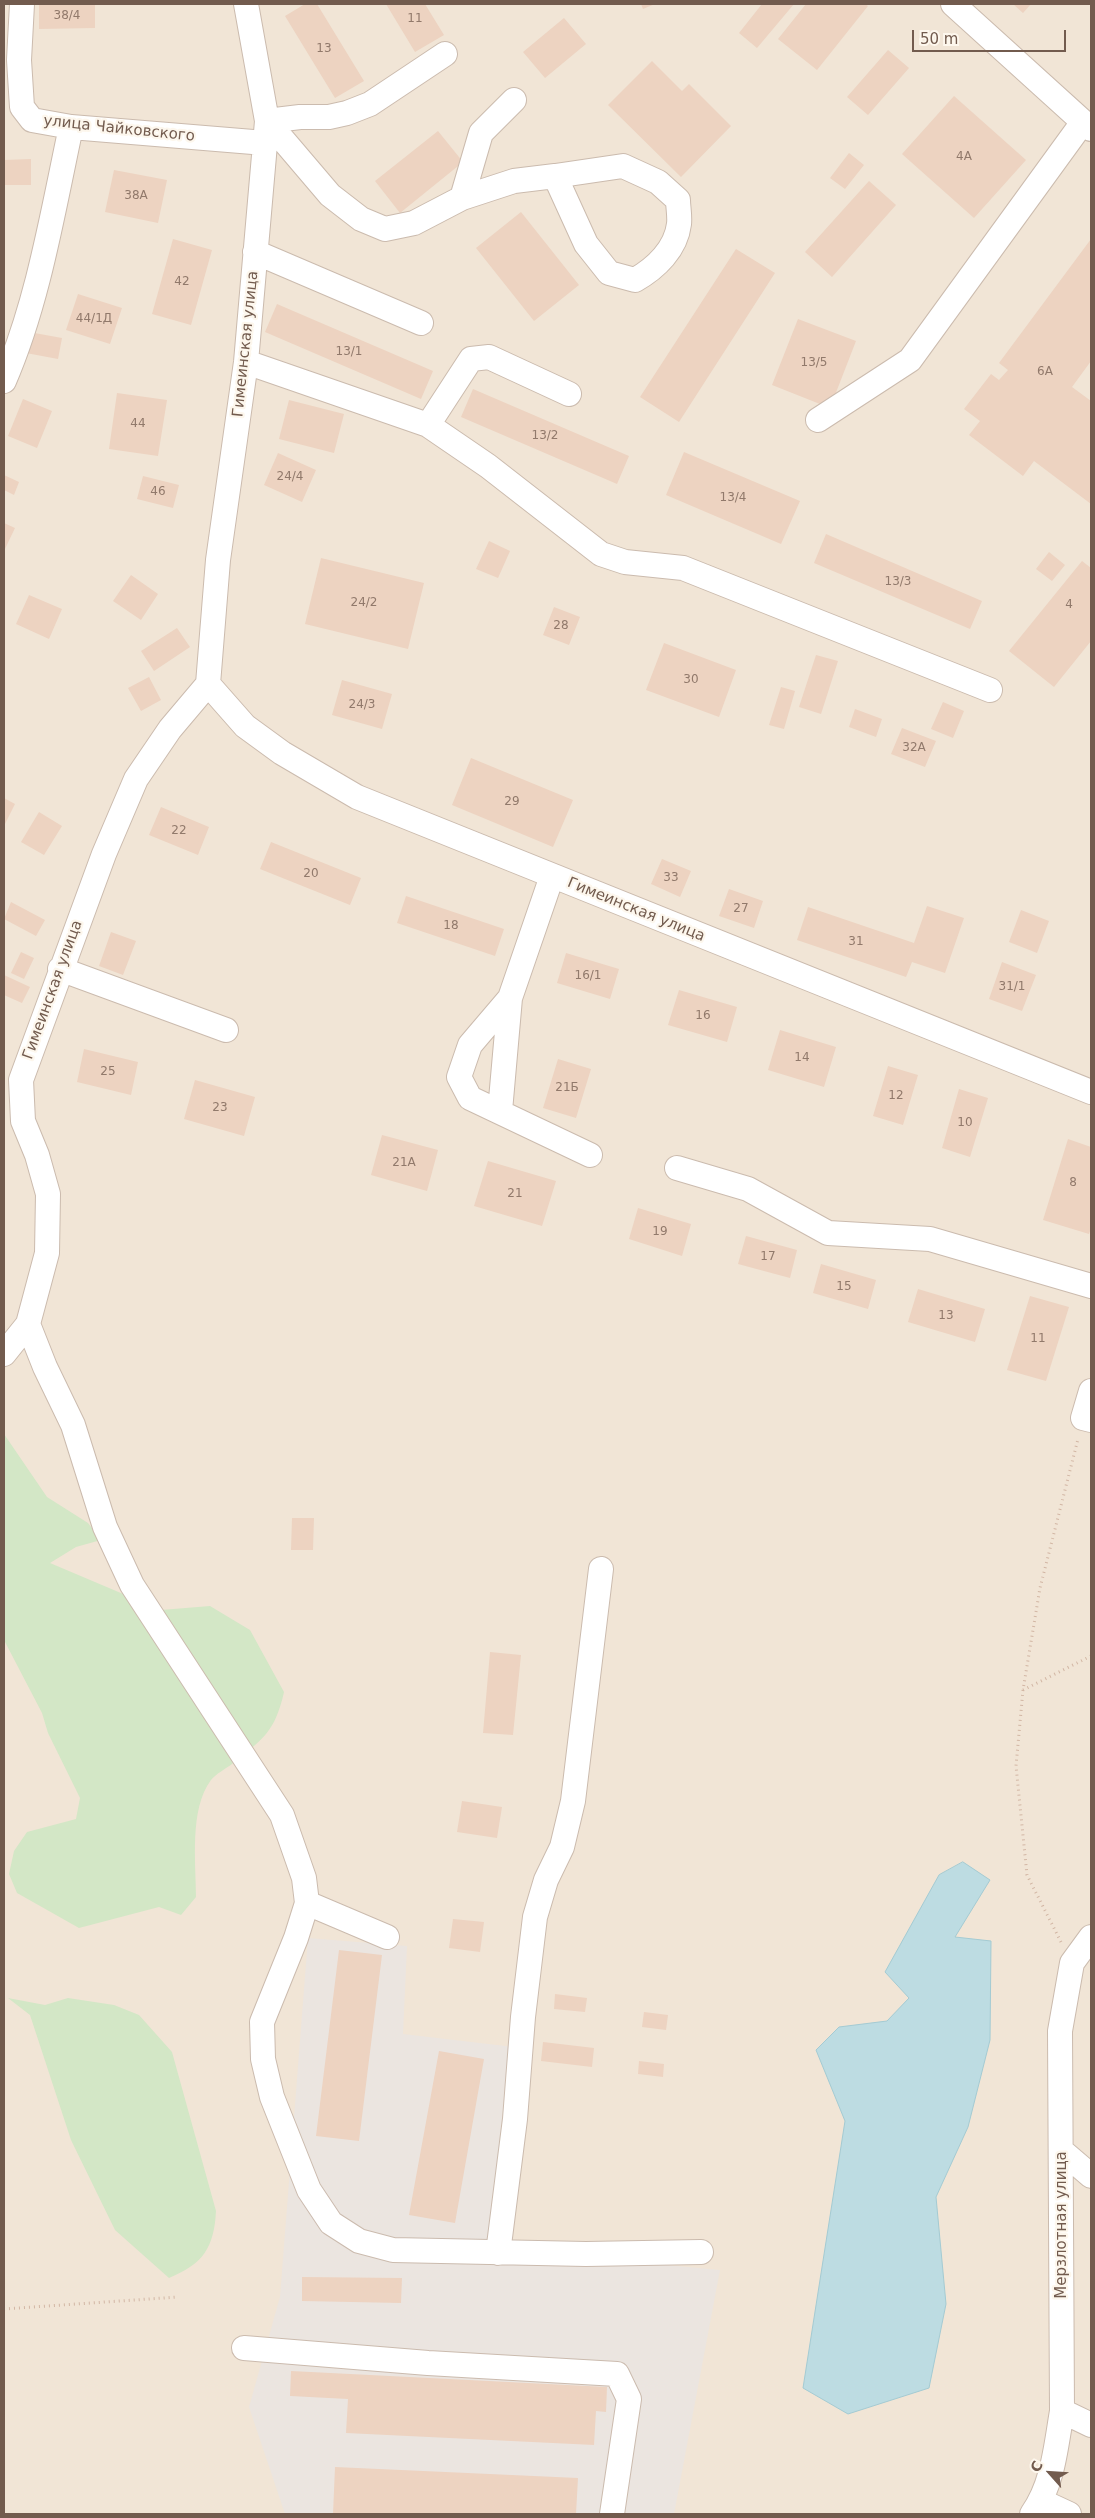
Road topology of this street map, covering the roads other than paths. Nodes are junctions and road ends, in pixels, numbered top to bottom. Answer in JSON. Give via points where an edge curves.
{"nodes":[{"id":1,"x":22,"y":4,"type":"edge"},
{"id":2,"x":246,"y":4,"type":"edge"},
{"id":3,"x":953,"y":4,"type":"edge"},
{"id":4,"x":445,"y":54,"type":"dead end"},
{"id":5,"x":514,"y":100,"type":"dead end"},
{"id":6,"x":1087,"y":126,"type":"edge"},
{"id":7,"x":71,"y":127,"type":"junction"},
{"id":8,"x":266,"y":132,"type":"junction"},
{"id":9,"x":554,"y":176,"type":"junction"},
{"id":10,"x":462,"y":198,"type":"junction"},
{"id":11,"x":255,"y":252,"type":"junction"},
{"id":12,"x":421,"y":323,"type":"dead end"},
{"id":13,"x":246,"y":362,"type":"junction"},
{"id":14,"x":4,"y":381,"type":"edge"},
{"id":15,"x":568,"y":394,"type":"dead end"},
{"id":16,"x":818,"y":420,"type":"dead end"},
{"id":17,"x":428,"y":426,"type":"junction"},
{"id":18,"x":208,"y":684,"type":"junction"},
{"id":19,"x":990,"y":690,"type":"dead end"},
{"id":20,"x":552,"y":876,"type":"junction"},
{"id":21,"x":60,"y":969,"type":"junction"},
{"id":22,"x":510,"y":998,"type":"junction"},
{"id":23,"x":226,"y":1030,"type":"dead end"},
{"id":24,"x":1091,"y":1092,"type":"edge"},
{"id":25,"x":500,"y":1111,"type":"junction"},
{"id":26,"x":590,"y":1155,"type":"dead end"},
{"id":27,"x":677,"y":1168,"type":"dead end"},
{"id":28,"x":1091,"y":1286,"type":"edge"},
{"id":29,"x":28,"y":1324,"type":"junction"},
{"id":30,"x":4,"y":1354,"type":"edge"},
{"id":31,"x":1091,"y":1391,"type":"edge"},
{"id":32,"x":1087,"y":1419,"type":"edge"},
{"id":33,"x":600,"y":1569,"type":"dead end"},
{"id":34,"x":307,"y":1903,"type":"junction"},
{"id":35,"x":387,"y":1937,"type":"dead end"},
{"id":36,"x":1091,"y":1937,"type":"edge"},
{"id":37,"x":1062,"y":2151,"type":"junction"},
{"id":38,"x":1091,"y":2176,"type":"edge"},
{"id":39,"x":498,"y":2252,"type":"junction"},
{"id":40,"x":701,"y":2252,"type":"dead end"},
{"id":41,"x":244,"y":2348,"type":"dead end"},
{"id":42,"x":1062,"y":2411,"type":"junction"},
{"id":43,"x":1091,"y":2425,"type":"edge"},
{"id":44,"x":1037,"y":2508,"type":"edge"},
{"id":45,"x":612,"y":2514,"type":"edge"},
{"id":46,"x":1069,"y":2514,"type":"edge"}],
"edges":[{"from":1,"to":7,"type":"street","name":"улица Чайковского","via":[[19,60],[22,107],[32,120]]},
{"from":2,"to":8,"type":"street","name":"Гимеинская улица"},
{"from":3,"to":6,"type":"street"},
{"from":4,"to":8,"type":"street","name":"улица Чайковского","via":[[370,104],[329,117],[300,117]]},
{"from":5,"to":10,"type":"street","via":[[482,133]]},
{"from":6,"to":16,"type":"street","via":[[910,360]]},
{"from":7,"to":8,"type":"street","name":"улица Чайковского"},
{"from":7,"to":14,"type":"street","via":[[41,259],[16,353]]},
{"from":8,"to":10,"type":"street","via":[[330,195],[361,219],[385,229],[414,223]]},
{"from":8,"to":11,"type":"street","name":"Гимеинская улица"},
{"from":9,"to":9,"type":"street","via":[[586,244],[609,273],[635,280],[654,269],[670,248],[679,224],[678,200],[658,182],[623,166]]},
{"from":9,"to":10,"type":"street","via":[[514,181]]},
{"from":11,"to":12,"type":"street"},
{"from":11,"to":13,"type":"street","name":"Гимеинская улица"},
{"from":13,"to":17,"type":"street"},
{"from":13,"to":18,"type":"street","name":"Гимеинская улица","via":[[218,560]]},
{"from":15,"to":17,"type":"street","via":[[489,357],[471,359]]},
{"from":17,"to":19,"type":"street","via":[[481,461],[601,554],[625,562],[683,568]]},
{"from":18,"to":20,"type":"street","name":"Гимеинская улица","via":[[245,726],[282,753],[356,797]]},
{"from":18,"to":21,"type":"street","name":"Гимеинская улица","via":[[170,728],[136,779]]},
{"from":20,"to":22,"type":"street"},
{"from":20,"to":24,"type":"street","name":"Гимеинская улица"},
{"from":21,"to":23,"type":"street"},
{"from":21,"to":29,"type":"street","name":"Гимеинская улица","via":[[21,1080],[23,1121],[48,1194],[47,1253]]},
{"from":22,"to":25,"type":"street"},
{"from":22,"to":25,"type":"street","via":[[470,1045],[459,1077],[470,1098]]},
{"from":25,"to":26,"type":"street"},
{"from":27,"to":28,"type":"street","via":[[748,1189],[828,1233],[930,1239]]},
{"from":29,"to":30,"type":"street"},
{"from":29,"to":34,"type":"street","via":[[73,1425],[105,1528],[128,1577],[282,1815],[304,1878]]},
{"from":31,"to":32,"type":"street"},
{"from":33,"to":39,"type":"street","via":[[573,1801],[562,1847],[546,1880],[535,1916]]},
{"from":34,"to":35,"type":"street"},
{"from":34,"to":39,"type":"street","via":[[262,2022],[264,2059],[272,2096],[309,2190],[331,2223],[359,2241],[393,2250]]},
{"from":36,"to":37,"type":"street","name":"Мерзлотная улица","via":[[1072,1963],[1065,1991],[1060,2031]]},
{"from":37,"to":38,"type":"street"},
{"from":37,"to":42,"type":"street","name":"Мерзлотная улица"},
{"from":39,"to":40,"type":"street"},
{"from":41,"to":45,"type":"street","via":[[617,2374],[629,2399]]},
{"from":42,"to":43,"type":"street"},
{"from":42,"to":44,"type":"street","name":"Мерзлотная улица","via":[[1053,2463]]},
{"from":44,"to":46,"type":"street"}]}
